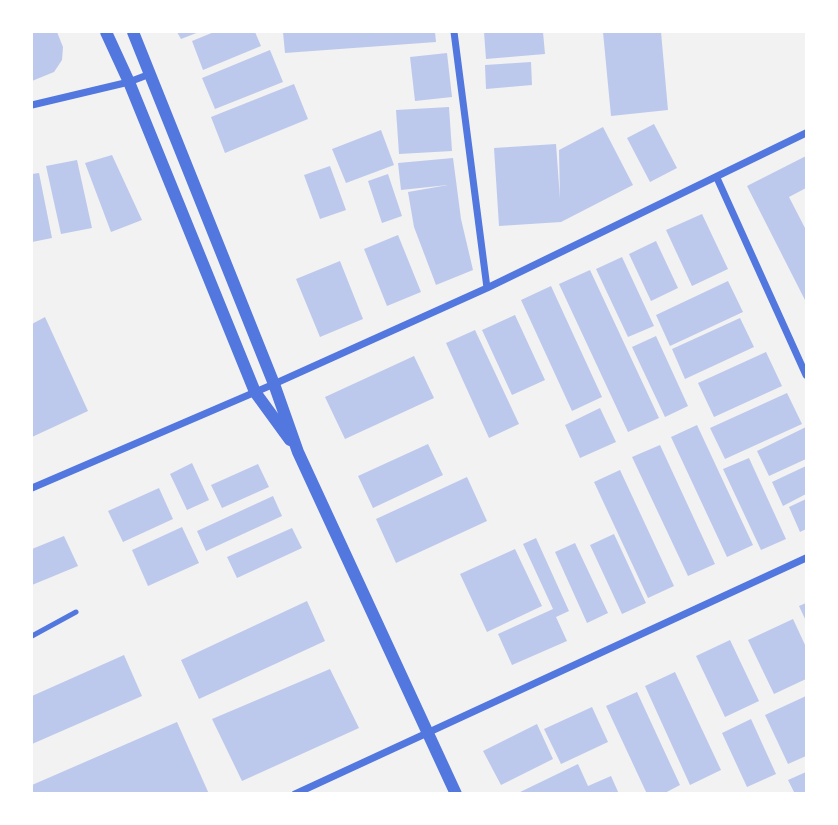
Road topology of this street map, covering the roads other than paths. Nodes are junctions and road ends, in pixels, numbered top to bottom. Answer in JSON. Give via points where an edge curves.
{"nodes":[{"id":1,"x":106,"y":32,"type":"edge"},
{"id":2,"x":132,"y":32,"type":"edge"},
{"id":3,"x":454,"y":32,"type":"edge"},
{"id":4,"x":150,"y":74,"type":"junction"},
{"id":5,"x":130,"y":82,"type":"junction"},
{"id":6,"x":32,"y":106,"type":"edge"},
{"id":7,"x":807,"y":133,"type":"edge"},
{"id":8,"x":717,"y":178,"type":"junction"},
{"id":9,"x":486,"y":288,"type":"junction"},
{"id":10,"x":807,"y":375,"type":"edge"},
{"id":11,"x":274,"y":384,"type":"junction"},
{"id":12,"x":255,"y":392,"type":"junction"},
{"id":13,"x":298,"y":452,"type":"junction"},
{"id":14,"x":32,"y":488,"type":"edge"},
{"id":15,"x":807,"y":558,"type":"edge"},
{"id":16,"x":76,"y":612,"type":"dead end"},
{"id":17,"x":32,"y":636,"type":"edge"},
{"id":18,"x":427,"y":734,"type":"junction"},
{"id":19,"x":295,"y":793,"type":"edge"},
{"id":20,"x":456,"y":793,"type":"edge"}],
"edges":[{"from":1,"to":5,"type":"street"},
{"from":2,"to":4,"type":"street"},
{"from":3,"to":9,"type":"street"},
{"from":4,"to":5,"type":"street"},
{"from":4,"to":11,"type":"street"},
{"from":5,"to":6,"type":"street"},
{"from":5,"to":12,"type":"street"},
{"from":7,"to":8,"type":"street"},
{"from":8,"to":9,"type":"street"},
{"from":8,"to":10,"type":"street"},
{"from":9,"to":11,"type":"street"},
{"from":11,"to":12,"type":"street"},
{"from":11,"to":13,"type":"street"},
{"from":12,"to":13,"type":"street"},
{"from":12,"to":14,"type":"street"},
{"from":13,"to":18,"type":"street"},
{"from":15,"to":18,"type":"street"},
{"from":16,"to":17,"type":"lane"},
{"from":18,"to":19,"type":"street"},
{"from":18,"to":20,"type":"street"}]}
